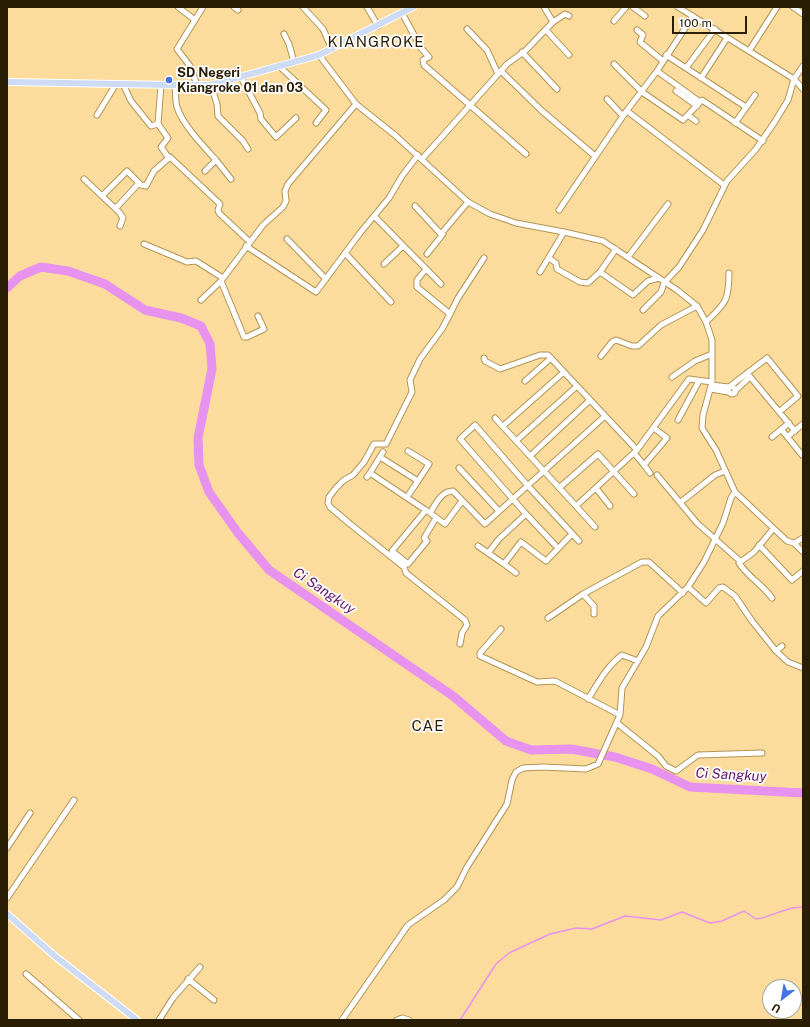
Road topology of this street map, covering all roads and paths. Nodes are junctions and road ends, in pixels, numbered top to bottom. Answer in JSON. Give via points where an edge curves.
{"nodes":[{"id":1,"x":178,"y":7,"type":"edge"},
{"id":2,"x":203,"y":7,"type":"edge"},
{"id":3,"x":303,"y":7,"type":"edge"},
{"id":4,"x":367,"y":7,"type":"edge"},
{"id":5,"x":413,"y":7,"type":"edge"},
{"id":6,"x":544,"y":7,"type":"edge"},
{"id":7,"x":626,"y":7,"type":"edge"},
{"id":8,"x":633,"y":7,"type":"edge"},
{"id":9,"x":678,"y":7,"type":"edge"},
{"id":10,"x":777,"y":7,"type":"edge"},
{"id":11,"x":793,"y":7,"type":"edge"},
{"id":12,"x":402,"y":13,"type":"junction"},
{"id":13,"x":803,"y":14,"type":"edge"},
{"id":14,"x":569,"y":16,"type":"dead end"},
{"id":15,"x":645,"y":16,"type":"dead end"},
{"id":16,"x":693,"y":16,"type":"junction"},
{"id":17,"x":195,"y":20,"type":"junction"},
{"id":18,"x":614,"y":21,"type":"dead end"},
{"id":19,"x":553,"y":22,"type":"junction"},
{"id":20,"x":378,"y":26,"type":"junction"},
{"id":21,"x":468,"y":29,"type":"dead end"},
{"id":22,"x":715,"y":29,"type":"junction"},
{"id":23,"x":546,"y":30,"type":"junction"},
{"id":24,"x":637,"y":30,"type":"dead end"},
{"id":25,"x":284,"y":34,"type":"dead end"},
{"id":26,"x":727,"y":38,"type":"junction"},
{"id":27,"x":332,"y":49,"type":"junction"},
{"id":28,"x":749,"y":51,"type":"junction"},
{"id":29,"x":522,"y":52,"type":"junction"},
{"id":30,"x":319,"y":55,"type":"junction"},
{"id":31,"x":569,"y":55,"type":"dead end"},
{"id":32,"x":666,"y":55,"type":"junction"},
{"id":33,"x":663,"y":61,"type":"junction"},
{"id":34,"x":294,"y":62,"type":"junction"},
{"id":35,"x":614,"y":64,"type":"dead end"},
{"id":36,"x":279,"y":66,"type":"junction"},
{"id":37,"x":803,"y":66,"type":"edge"},
{"id":38,"x":686,"y":68,"type":"junction"},
{"id":39,"x":657,"y":71,"type":"junction"},
{"id":40,"x":500,"y":72,"type":"junction"},
{"id":41,"x":241,"y":77,"type":"junction"},
{"id":42,"x":701,"y":78,"type":"junction"},
{"id":43,"x":794,"y":79,"type":"junction"},
{"id":44,"x":7,"y":82,"type":"edge"},
{"id":45,"x":119,"y":84,"type":"junction"},
{"id":46,"x":211,"y":84,"type":"junction"},
{"id":47,"x":161,"y":85,"type":"junction"},
{"id":48,"x":197,"y":85,"type":"junction"},
{"id":49,"x":175,"y":86,"type":"junction"},
{"id":50,"x":557,"y":89,"type":"dead end"},
{"id":51,"x":803,"y":89,"type":"edge"},
{"id":52,"x":676,"y":91,"type":"dead end"},
{"id":53,"x":642,"y":92,"type":"junction"},
{"id":54,"x":755,"y":95,"type":"dead end"},
{"id":55,"x":607,"y":99,"type":"dead end"},
{"id":56,"x":356,"y":104,"type":"junction"},
{"id":57,"x":698,"y":104,"type":"junction"},
{"id":58,"x":471,"y":106,"type":"junction"},
{"id":59,"x":746,"y":107,"type":"junction"},
{"id":60,"x":627,"y":111,"type":"junction"},
{"id":61,"x":97,"y":115,"type":"dead end"},
{"id":62,"x":623,"y":116,"type":"junction"},
{"id":63,"x":689,"y":116,"type":"junction"},
{"id":64,"x":296,"y":118,"type":"dead end"},
{"id":65,"x":696,"y":121,"type":"dead end"},
{"id":66,"x":316,"y":122,"type":"dead end"},
{"id":67,"x":735,"y":123,"type":"junction"},
{"id":68,"x":158,"y":124,"type":"junction"},
{"id":69,"x":762,"y":141,"type":"junction"},
{"id":70,"x":248,"y":149,"type":"dead end"},
{"id":71,"x":526,"y":154,"type":"dead end"},
{"id":72,"x":595,"y":156,"type":"junction"},
{"id":73,"x":168,"y":157,"type":"junction"},
{"id":74,"x":420,"y":157,"type":"junction"},
{"id":75,"x":216,"y":160,"type":"junction"},
{"id":76,"x":205,"y":171,"type":"dead end"},
{"id":77,"x":84,"y":179,"type":"dead end"},
{"id":78,"x":231,"y":179,"type":"dead end"},
{"id":79,"x":139,"y":183,"type":"junction"},
{"id":80,"x":724,"y":185,"type":"junction"},
{"id":81,"x":102,"y":196,"type":"junction"},
{"id":82,"x":468,"y":202,"type":"junction"},
{"id":83,"x":668,"y":204,"type":"dead end"},
{"id":84,"x":415,"y":206,"type":"dead end"},
{"id":85,"x":116,"y":208,"type":"junction"},
{"id":86,"x":560,"y":210,"type":"dead end"},
{"id":87,"x":374,"y":216,"type":"junction"},
{"id":88,"x":120,"y":226,"type":"dead end"},
{"id":89,"x":564,"y":232,"type":"junction"},
{"id":90,"x":443,"y":234,"type":"junction"},
{"id":91,"x":287,"y":239,"type":"dead end"},
{"id":92,"x":250,"y":242,"type":"junction"},
{"id":93,"x":144,"y":244,"type":"dead end"},
{"id":94,"x":246,"y":246,"type":"junction"},
{"id":95,"x":403,"y":246,"type":"junction"},
{"id":96,"x":616,"y":249,"type":"junction"},
{"id":97,"x":345,"y":253,"type":"junction"},
{"id":98,"x":427,"y":254,"type":"dead end"},
{"id":99,"x":628,"y":257,"type":"junction"},
{"id":100,"x":484,"y":258,"type":"dead end"},
{"id":101,"x":549,"y":258,"type":"junction"},
{"id":102,"x":384,"y":264,"type":"dead end"},
{"id":103,"x":426,"y":269,"type":"junction"},
{"id":104,"x":540,"y":272,"type":"dead end"},
{"id":105,"x":600,"y":272,"type":"junction"},
{"id":106,"x":729,"y":273,"type":"dead end"},
{"id":107,"x":660,"y":278,"type":"junction"},
{"id":108,"x":222,"y":279,"type":"junction"},
{"id":109,"x":326,"y":279,"type":"junction"},
{"id":110,"x":664,"y":283,"type":"junction"},
{"id":111,"x":441,"y":284,"type":"dead end"},
{"id":112,"x":201,"y":300,"type":"dead end"},
{"id":113,"x":391,"y":302,"type":"dead end"},
{"id":114,"x":696,"y":306,"type":"junction"},
{"id":115,"x":643,"y":310,"type":"dead end"},
{"id":116,"x":450,"y":314,"type":"junction"},
{"id":117,"x":258,"y":316,"type":"dead end"},
{"id":118,"x":706,"y":322,"type":"junction"},
{"id":119,"x":712,"y":354,"type":"junction"},
{"id":120,"x":601,"y":356,"type":"dead end"},
{"id":121,"x":484,"y":358,"type":"dead end"},
{"id":122,"x":551,"y":358,"type":"junction"},
{"id":123,"x":564,"y":372,"type":"junction"},
{"id":124,"x":749,"y":375,"type":"junction"},
{"id":125,"x":672,"y":377,"type":"dead end"},
{"id":126,"x":525,"y":381,"type":"dead end"},
{"id":127,"x":699,"y":381,"type":"junction"},
{"id":128,"x":711,"y":385,"type":"junction"},
{"id":129,"x":577,"y":386,"type":"junction"},
{"id":130,"x":730,"y":388,"type":"junction"},
{"id":131,"x":590,"y":400,"type":"junction"},
{"id":132,"x":779,"y":412,"type":"junction"},
{"id":133,"x":605,"y":416,"type":"junction"},
{"id":134,"x":495,"y":418,"type":"dead end"},
{"id":135,"x":678,"y":420,"type":"dead end"},
{"id":136,"x":789,"y":424,"type":"junction"},
{"id":137,"x":803,"y":424,"type":"edge"},
{"id":138,"x":503,"y":426,"type":"junction"},
{"id":139,"x":654,"y":428,"type":"junction"},
{"id":140,"x":781,"y":430,"type":"junction"},
{"id":141,"x":795,"y":431,"type":"junction"},
{"id":142,"x":772,"y":437,"type":"dead end"},
{"id":143,"x":787,"y":437,"type":"junction"},
{"id":144,"x":516,"y":441,"type":"junction"},
{"id":145,"x":408,"y":451,"type":"dead end"},
{"id":146,"x":635,"y":452,"type":"junction"},
{"id":147,"x":802,"y":455,"type":"dead end"},
{"id":148,"x":530,"y":456,"type":"junction"},
{"id":149,"x":644,"y":465,"type":"junction"},
{"id":150,"x":459,"y":468,"type":"dead end"},
{"id":151,"x":615,"y":471,"type":"junction"},
{"id":152,"x":725,"y":471,"type":"junction"},
{"id":153,"x":544,"y":472,"type":"junction"},
{"id":154,"x":650,"y":473,"type":"dead end"},
{"id":155,"x":656,"y":475,"type":"dead end"},
{"id":156,"x":418,"y":481,"type":"junction"},
{"id":157,"x":528,"y":486,"type":"junction"},
{"id":158,"x":559,"y":488,"type":"junction"},
{"id":159,"x":596,"y":488,"type":"junction"},
{"id":160,"x":736,"y":492,"type":"junction"},
{"id":161,"x":634,"y":494,"type":"dead end"},
{"id":162,"x":406,"y":497,"type":"junction"},
{"id":163,"x":513,"y":498,"type":"junction"},
{"id":164,"x":462,"y":501,"type":"junction"},
{"id":165,"x":681,"y":502,"type":"junction"},
{"id":166,"x":576,"y":506,"type":"junction"},
{"id":167,"x":610,"y":506,"type":"dead end"},
{"id":168,"x":428,"y":512,"type":"junction"},
{"id":169,"x":499,"y":512,"type":"junction"},
{"id":170,"x":526,"y":514,"type":"junction"},
{"id":171,"x":436,"y":518,"type":"junction"},
{"id":172,"x":595,"y":527,"type":"dead end"},
{"id":173,"x":773,"y":529,"type":"junction"},
{"id":174,"x":572,"y":534,"type":"junction"},
{"id":175,"x":803,"y":538,"type":"edge"},
{"id":176,"x":715,"y":539,"type":"junction"},
{"id":177,"x":579,"y":541,"type":"dead end"},
{"id":178,"x":794,"y":543,"type":"junction"},
{"id":179,"x":555,"y":545,"type":"dead end"},
{"id":180,"x":759,"y":545,"type":"junction"},
{"id":181,"x":478,"y":546,"type":"dead end"},
{"id":182,"x":803,"y":552,"type":"edge"},
{"id":183,"x":488,"y":553,"type":"junction"},
{"id":184,"x":740,"y":562,"type":"junction"},
{"id":185,"x":504,"y":564,"type":"junction"},
{"id":186,"x":803,"y":572,"type":"edge"},
{"id":187,"x":516,"y":573,"type":"dead end"},
{"id":188,"x":688,"y":587,"type":"junction"},
{"id":189,"x":683,"y":593,"type":"junction"},
{"id":190,"x":583,"y":594,"type":"junction"},
{"id":191,"x":772,"y":598,"type":"dead end"},
{"id":192,"x":594,"y":614,"type":"dead end"},
{"id":193,"x":548,"y":618,"type":"dead end"},
{"id":194,"x":501,"y":629,"type":"dead end"},
{"id":195,"x":460,"y":644,"type":"dead end"},
{"id":196,"x":782,"y":646,"type":"dead end"},
{"id":197,"x":776,"y":651,"type":"junction"},
{"id":198,"x":638,"y":661,"type":"junction"},
{"id":199,"x":803,"y":668,"type":"edge"},
{"id":200,"x":588,"y":699,"type":"junction"},
{"id":201,"x":620,"y":715,"type":"junction"},
{"id":202,"x":617,"y":723,"type":"junction"},
{"id":203,"x":762,"y":753,"type":"dead end"},
{"id":204,"x":74,"y":800,"type":"dead end"},
{"id":205,"x":30,"y":813,"type":"dead end"},
{"id":206,"x":7,"y":848,"type":"edge"},
{"id":207,"x":7,"y":898,"type":"edge"},
{"id":208,"x":7,"y":914,"type":"edge"},
{"id":209,"x":200,"y":967,"type":"dead end"},
{"id":210,"x":26,"y":974,"type":"dead end"},
{"id":211,"x":188,"y":979,"type":"junction"},
{"id":212,"x":214,"y":1000,"type":"dead end"},
{"id":213,"x":79,"y":1020,"type":"edge"},
{"id":214,"x":137,"y":1020,"type":"edge"},
{"id":215,"x":159,"y":1020,"type":"edge"},
{"id":216,"x":342,"y":1020,"type":"edge"},
{"id":217,"x":396,"y":1020,"type":"edge"},
{"id":218,"x":408,"y":1020,"type":"edge"}],
"edges":[{"from":1,"to":17,"type":"street"},
{"from":2,"to":17,"type":"street"},
{"from":3,"to":27,"type":"street","via":[[323,29]]},
{"from":4,"to":20,"type":"street"},
{"from":5,"to":12,"type":"main road"},
{"from":6,"to":19,"type":"street"},
{"from":7,"to":18,"type":"street"},
{"from":8,"to":15,"type":"street"},
{"from":9,"to":16,"type":"street"},
{"from":10,"to":28,"type":"street"},
{"from":11,"to":13,"type":"street"},
{"from":12,"to":20,"type":"main road"},
{"from":12,"to":58,"type":"street","via":[[421,48],[430,57],[423,60],[424,65]]},
{"from":14,"to":19,"type":"street","via":[[564,14]]},
{"from":16,"to":22,"type":"street"},
{"from":16,"to":32,"type":"street"},
{"from":17,"to":48,"type":"street","via":[[179,45],[179,52],[190,66]]},
{"from":19,"to":23,"type":"street"},
{"from":20,"to":27,"type":"main road"},
{"from":21,"to":40,"type":"street","via":[[487,50]]},
{"from":22,"to":26,"type":"street"},
{"from":22,"to":38,"type":"street"},
{"from":23,"to":29,"type":"street"},
{"from":23,"to":31,"type":"street"},
{"from":24,"to":33,"type":"street","via":[[643,35],[640,42]]},
{"from":25,"to":34,"type":"street"},
{"from":26,"to":28,"type":"street"},
{"from":26,"to":42,"type":"street"},
{"from":27,"to":30,"type":"main road"},
{"from":28,"to":43,"type":"street"},
{"from":29,"to":40,"type":"street"},
{"from":29,"to":50,"type":"street"},
{"from":30,"to":34,"type":"main road"},
{"from":30,"to":56,"type":"street"},
{"from":32,"to":33,"type":"street"},
{"from":32,"to":38,"type":"street"},
{"from":33,"to":39,"type":"street"},
{"from":34,"to":36,"type":"main road"},
{"from":35,"to":53,"type":"street"},
{"from":36,"to":41,"type":"main road"},
{"from":36,"to":66,"type":"street","via":[[326,110]]},
{"from":37,"to":43,"type":"street"},
{"from":38,"to":42,"type":"street"},
{"from":39,"to":53,"type":"street"},
{"from":39,"to":57,"type":"street"},
{"from":40,"to":58,"type":"street"},
{"from":40,"to":72,"type":"street"},
{"from":41,"to":46,"type":"main road"},
{"from":41,"to":64,"type":"street","via":[[261,119],[276,137]]},
{"from":42,"to":59,"type":"street"},
{"from":43,"to":51,"type":"street"},
{"from":43,"to":69,"type":"street","via":[[786,105]]},
{"from":44,"to":45,"type":"main road"},
{"from":45,"to":47,"type":"main road"},
{"from":45,"to":61,"type":"street"},
{"from":45,"to":68,"type":"street","via":[[151,126]]},
{"from":46,"to":48,"type":"main road"},
{"from":46,"to":70,"type":"street","via":[[218,116],[243,140]]},
{"from":47,"to":49,"type":"main road"},
{"from":47,"to":68,"type":"street"},
{"from":48,"to":49,"type":"main road"},
{"from":49,"to":75,"type":"street","via":[[178,111]]},
{"from":52,"to":57,"type":"street"},
{"from":53,"to":60,"type":"street"},
{"from":53,"to":63,"type":"street","via":[[683,120]]},
{"from":54,"to":59,"type":"street"},
{"from":55,"to":62,"type":"street"},
{"from":56,"to":74,"type":"street"},
{"from":56,"to":92,"type":"street","via":[[288,184],[283,207],[263,225]]},
{"from":57,"to":63,"type":"street"},
{"from":57,"to":67,"type":"street","via":[[702,100]]},
{"from":58,"to":71,"type":"street"},
{"from":58,"to":74,"type":"street"},
{"from":59,"to":67,"type":"street"},
{"from":60,"to":62,"type":"street"},
{"from":60,"to":80,"type":"street"},
{"from":62,"to":72,"type":"street"},
{"from":63,"to":65,"type":"street"},
{"from":67,"to":69,"type":"street"},
{"from":68,"to":73,"type":"street","via":[[169,137],[161,147]]},
{"from":69,"to":80,"type":"street"},
{"from":72,"to":86,"type":"street"},
{"from":73,"to":79,"type":"street","via":[[154,171],[146,186]]},
{"from":73,"to":92,"type":"street","via":[[182,166],[220,204],[219,213]]},
{"from":74,"to":82,"type":"street"},
{"from":74,"to":87,"type":"street","via":[[402,176],[395,190]]},
{"from":75,"to":76,"type":"street"},
{"from":75,"to":78,"type":"street"},
{"from":77,"to":81,"type":"street"},
{"from":79,"to":81,"type":"street","via":[[127,171]]},
{"from":79,"to":85,"type":"street"},
{"from":80,"to":110,"type":"street","via":[[703,230]]},
{"from":81,"to":85,"type":"street"},
{"from":82,"to":89,"type":"street","via":[[490,214],[516,223]]},
{"from":82,"to":90,"type":"street"},
{"from":83,"to":99,"type":"street"},
{"from":84,"to":90,"type":"street","via":[[439,234]]},
{"from":85,"to":88,"type":"street","via":[[123,218]]},
{"from":87,"to":95,"type":"street"},
{"from":87,"to":97,"type":"street"},
{"from":89,"to":96,"type":"street","via":[[594,238]]},
{"from":89,"to":101,"type":"street"},
{"from":90,"to":98,"type":"street"},
{"from":91,"to":109,"type":"street"},
{"from":92,"to":94,"type":"street"},
{"from":93,"to":108,"type":"street","via":[[187,262],[196,261]]},
{"from":94,"to":108,"type":"street"},
{"from":94,"to":109,"type":"street","via":[[313,292],[318,290]]},
{"from":95,"to":102,"type":"street"},
{"from":95,"to":103,"type":"street"},
{"from":96,"to":99,"type":"street"},
{"from":96,"to":105,"type":"street"},
{"from":97,"to":109,"type":"street"},
{"from":97,"to":113,"type":"street"},
{"from":99,"to":107,"type":"street"},
{"from":100,"to":116,"type":"street"},
{"from":101,"to":104,"type":"street"},
{"from":101,"to":105,"type":"street","via":[[556,262],[557,269],[582,283],[588,284]]},
{"from":103,"to":111,"type":"street"},
{"from":103,"to":116,"type":"street","via":[[417,280],[417,287]]},
{"from":105,"to":107,"type":"street","via":[[633,295],[648,281]]},
{"from":106,"to":118,"type":"street","via":[[729,288],[724,304]]},
{"from":107,"to":110,"type":"street"},
{"from":108,"to":112,"type":"street"},
{"from":108,"to":117,"type":"street","via":[[244,337],[264,329]]},
{"from":110,"to":114,"type":"street"},
{"from":110,"to":115,"type":"street","via":[[661,292]]},
{"from":114,"to":118,"type":"street"},
{"from":114,"to":120,"type":"street","via":[[661,326],[638,346],[616,340]]},
{"from":116,"to":195,"type":"street","via":[[422,355],[410,380],[412,392],[386,444],[374,444],[364,462],[336,488],[328,502],[330,507],[465,620],[467,625]]},
{"from":118,"to":119,"type":"street","via":[[710,332]]},
{"from":119,"to":125,"type":"street"},
{"from":119,"to":128,"type":"street"},
{"from":121,"to":122,"type":"street","via":[[500,369],[540,355],[548,355]]},
{"from":122,"to":123,"type":"street"},
{"from":122,"to":126,"type":"street"},
{"from":123,"to":129,"type":"street"},
{"from":123,"to":138,"type":"street"},
{"from":124,"to":130,"type":"street"},
{"from":124,"to":130,"type":"street","via":[[733,394]]},
{"from":124,"to":132,"type":"street"},
{"from":124,"to":132,"type":"street","via":[[767,358],[798,396]]},
{"from":127,"to":128,"type":"street"},
{"from":127,"to":135,"type":"street"},
{"from":127,"to":139,"type":"street","via":[[689,379]]},
{"from":128,"to":130,"type":"street"},
{"from":128,"to":152,"type":"street","via":[[702,428]]},
{"from":129,"to":131,"type":"street"},
{"from":129,"to":144,"type":"street"},
{"from":131,"to":133,"type":"street"},
{"from":131,"to":148,"type":"street"},
{"from":132,"to":136,"type":"street"},
{"from":133,"to":146,"type":"street"},
{"from":133,"to":153,"type":"street"},
{"from":134,"to":138,"type":"street"},
{"from":136,"to":140,"type":"street"},
{"from":136,"to":141,"type":"street"},
{"from":137,"to":141,"type":"street"},
{"from":138,"to":144,"type":"street"},
{"from":139,"to":146,"type":"street"},
{"from":139,"to":149,"type":"street","via":[[667,438]]},
{"from":140,"to":142,"type":"street"},
{"from":140,"to":143,"type":"street"},
{"from":141,"to":143,"type":"street"},
{"from":143,"to":147,"type":"street"},
{"from":144,"to":148,"type":"street"},
{"from":145,"to":156,"type":"street","via":[[429,464]]},
{"from":146,"to":149,"type":"street"},
{"from":146,"to":151,"type":"street"},
{"from":148,"to":153,"type":"street"},
{"from":149,"to":154,"type":"street"},
{"from":150,"to":169,"type":"street"},
{"from":151,"to":158,"type":"street","via":[[598,454]]},
{"from":151,"to":159,"type":"street"},
{"from":151,"to":161,"type":"street"},
{"from":152,"to":160,"type":"street"},
{"from":152,"to":165,"type":"street","via":[[715,475]]},
{"from":153,"to":157,"type":"street"},
{"from":153,"to":158,"type":"street"},
{"from":155,"to":165,"type":"street"},
{"from":156,"to":162,"type":"street"},
{"from":156,"to":162,"type":"street","via":[[381,454],[369,475]]},
{"from":157,"to":163,"type":"street"},
{"from":157,"to":163,"type":"street","via":[[475,425],[460,439]]},
{"from":157,"to":174,"type":"street"},
{"from":158,"to":166,"type":"street"},
{"from":159,"to":166,"type":"street"},
{"from":159,"to":167,"type":"street"},
{"from":160,"to":173,"type":"street"},
{"from":160,"to":176,"type":"street"},
{"from":162,"to":168,"type":"street"},
{"from":163,"to":169,"type":"street"},
{"from":163,"to":170,"type":"street"},
{"from":164,"to":168,"type":"street","via":[[453,491],[447,491]]},
{"from":164,"to":169,"type":"street","via":[[485,524]]},
{"from":164,"to":171,"type":"street","via":[[445,524]]},
{"from":165,"to":176,"type":"street"},
{"from":166,"to":172,"type":"street"},
{"from":168,"to":171,"type":"street"},
{"from":168,"to":171,"type":"street","via":[[392,551],[408,564],[427,541],[424,538],[425,534]]},
{"from":170,"to":179,"type":"street"},
{"from":170,"to":183,"type":"street","via":[[499,538]]},
{"from":173,"to":178,"type":"street","via":[[787,541]]},
{"from":173,"to":180,"type":"street"},
{"from":174,"to":177,"type":"street"},
{"from":174,"to":185,"type":"street","via":[[546,561],[521,542]]},
{"from":175,"to":178,"type":"street"},
{"from":176,"to":184,"type":"street"},
{"from":176,"to":188,"type":"street"},
{"from":178,"to":182,"type":"street"},
{"from":180,"to":184,"type":"street","via":[[751,555]]},
{"from":180,"to":186,"type":"street","via":[[792,580]]},
{"from":181,"to":183,"type":"street"},
{"from":183,"to":185,"type":"street"},
{"from":184,"to":191,"type":"street","via":[[745,572],[762,585]]},
{"from":185,"to":187,"type":"street"},
{"from":188,"to":189,"type":"street"},
{"from":188,"to":197,"type":"street","via":[[706,603],[719,588],[723,587],[735,596]]},
{"from":189,"to":190,"type":"street","via":[[645,561]]},
{"from":189,"to":198,"type":"street","via":[[658,616],[650,639]]},
{"from":190,"to":192,"type":"street","via":[[594,606]]},
{"from":190,"to":193,"type":"street"},
{"from":194,"to":200,"type":"street","via":[[480,656],[537,682],[555,681]]},
{"from":196,"to":197,"type":"street"},
{"from":197,"to":199,"type":"street","via":[[788,662]]},
{"from":198,"to":200,"type":"street","via":[[622,655],[609,667]]},
{"from":198,"to":201,"type":"street","via":[[622,688]]},
{"from":200,"to":201,"type":"street"},
{"from":201,"to":202,"type":"street"},
{"from":202,"to":203,"type":"street","via":[[658,756],[666,766],[676,771],[698,755]]},
{"from":202,"to":216,"type":"street","via":[[598,764],[586,769],[543,767],[523,768],[516,772],[508,804],[457,887],[444,900],[408,925]]},
{"from":204,"to":207,"type":"street"},
{"from":205,"to":206,"type":"street"},
{"from":208,"to":214,"type":"main road","via":[[56,957]]},
{"from":209,"to":211,"type":"street"},
{"from":210,"to":213,"type":"street"},
{"from":211,"to":212,"type":"street"},
{"from":211,"to":215,"type":"street"},
{"from":217,"to":218,"type":"street"}]}
